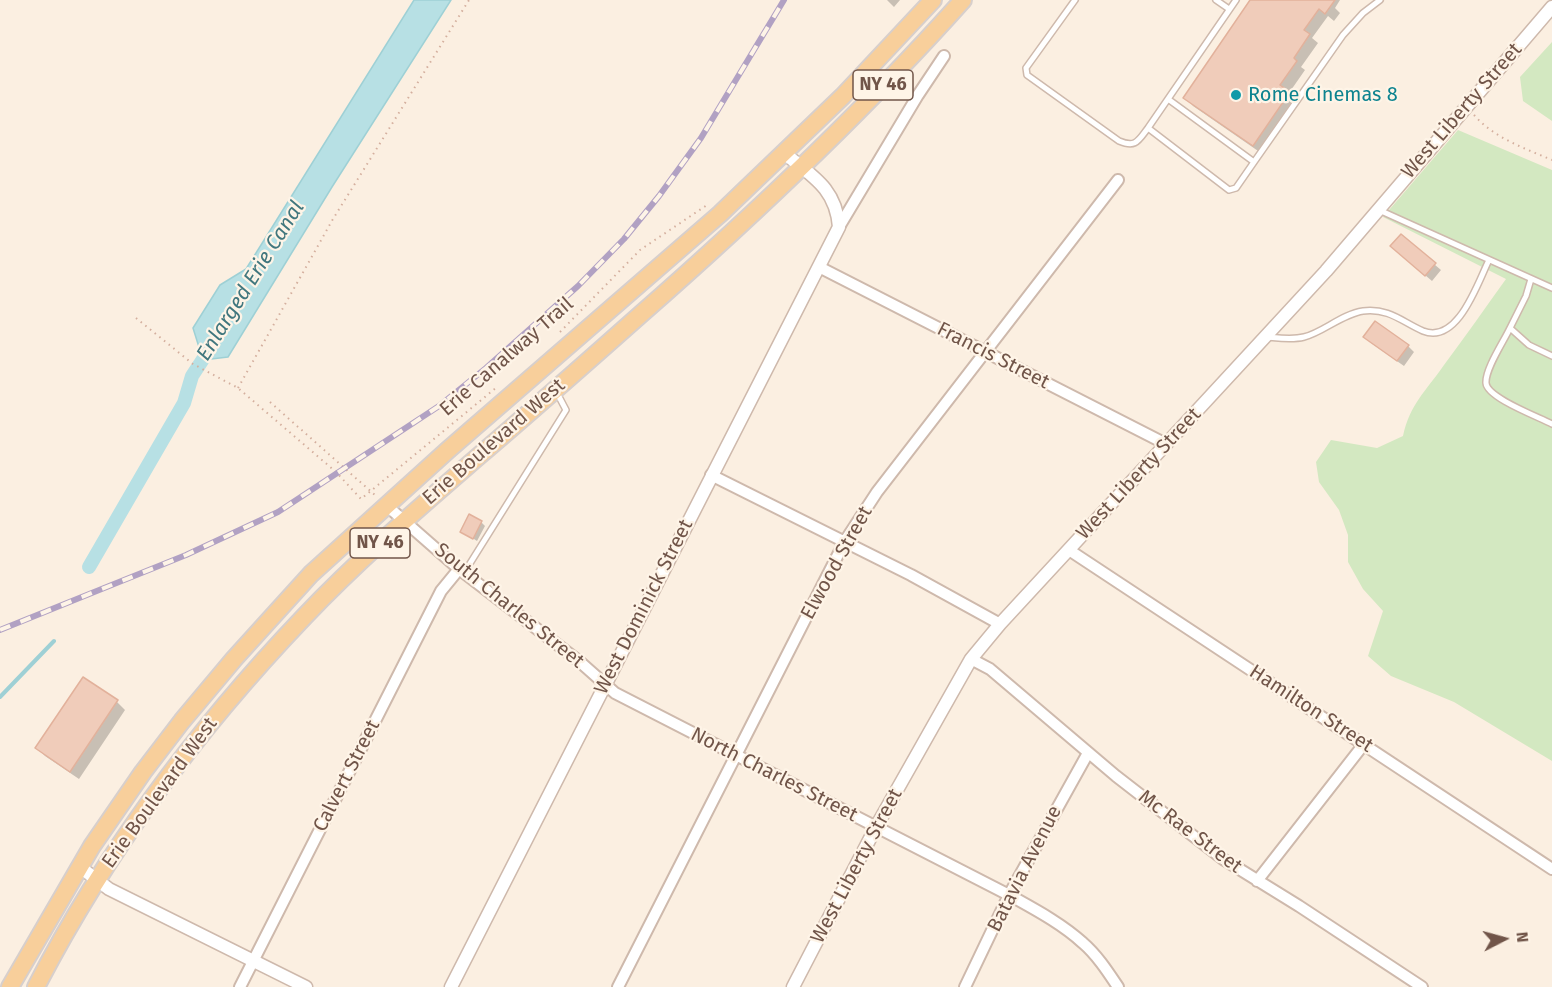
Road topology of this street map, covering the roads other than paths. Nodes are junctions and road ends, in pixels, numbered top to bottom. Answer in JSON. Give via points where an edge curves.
{"nodes":[{"id":1,"x":933,"y":0,"type":"edge"},
{"id":2,"x":963,"y":0,"type":"edge"},
{"id":3,"x":1075,"y":0,"type":"edge"},
{"id":4,"x":1216,"y":0,"type":"edge"},
{"id":5,"x":1236,"y":0,"type":"edge"},
{"id":6,"x":1380,"y":0,"type":"edge"},
{"id":7,"x":1552,"y":7,"type":"edge"},
{"id":8,"x":1229,"y":9,"type":"junction"},
{"id":9,"x":944,"y":56,"type":"dead end"},
{"id":10,"x":1168,"y":99,"type":"junction"},
{"id":11,"x":1148,"y":129,"type":"junction"},
{"id":12,"x":784,"y":153,"type":"junction"},
{"id":13,"x":1254,"y":162,"type":"junction"},
{"id":14,"x":801,"y":167,"type":"junction"},
{"id":15,"x":1118,"y":180,"type":"dead end"},
{"id":16,"x":1378,"y":209,"type":"junction"},
{"id":17,"x":839,"y":227,"type":"junction"},
{"id":18,"x":1489,"y":260,"type":"junction"},
{"id":19,"x":819,"y":267,"type":"junction"},
{"id":20,"x":1531,"y":279,"type":"junction"},
{"id":21,"x":1552,"y":288,"type":"edge"},
{"id":22,"x":1510,"y":328,"type":"junction"},
{"id":23,"x":1265,"y":337,"type":"junction"},
{"id":24,"x":984,"y":352,"type":"junction"},
{"id":25,"x":1552,"y":356,"type":"edge"},
{"id":26,"x":555,"y":388,"type":"junction"},
{"id":27,"x":1552,"y":424,"type":"edge"},
{"id":28,"x":1166,"y":444,"type":"junction"},
{"id":29,"x":711,"y":475,"type":"junction"},
{"id":30,"x":386,"y":505,"type":"junction"},
{"id":31,"x":405,"y":520,"type":"junction"},
{"id":32,"x":845,"y":541,"type":"junction"},
{"id":33,"x":1069,"y":550,"type":"junction"},
{"id":34,"x":461,"y":571,"type":"junction"},
{"id":35,"x":1000,"y":624,"type":"junction"},
{"id":36,"x":971,"y":659,"type":"junction"},
{"id":37,"x":605,"y":684,"type":"junction"},
{"id":38,"x":1364,"y":744,"type":"junction"},
{"id":39,"x":1088,"y":753,"type":"junction"},
{"id":40,"x":736,"y":755,"type":"junction"},
{"id":41,"x":876,"y":827,"type":"junction"},
{"id":42,"x":80,"y":867,"type":"junction"},
{"id":43,"x":1552,"y":869,"type":"edge"},
{"id":44,"x":98,"y":880,"type":"junction"},
{"id":45,"x":1257,"y":881,"type":"junction"},
{"id":46,"x":1009,"y":895,"type":"junction"},
{"id":47,"x":254,"y":961,"type":"junction"},
{"id":48,"x":10,"y":987,"type":"edge"},
{"id":49,"x":36,"y":987,"type":"edge"},
{"id":50,"x":240,"y":987,"type":"edge"},
{"id":51,"x":306,"y":987,"type":"edge"},
{"id":52,"x":452,"y":987,"type":"edge"},
{"id":53,"x":618,"y":987,"type":"edge"},
{"id":54,"x":793,"y":987,"type":"edge"},
{"id":55,"x":965,"y":987,"type":"edge"},
{"id":56,"x":1118,"y":987,"type":"edge"},
{"id":57,"x":1422,"y":987,"type":"edge"}],
"edges":[{"from":1,"to":12,"type":"main road","name":"Erie Boulevard West","number":"NY 46"},
{"from":2,"to":14,"type":"main road","name":"Erie Boulevard West","number":"NY 46"},
{"from":3,"to":11,"type":"lane","via":[[1026,68],[1027,75],[1119,141],[1129,145],[1137,142]]},
{"from":4,"to":8,"type":"lane"},
{"from":5,"to":8,"type":"lane"},
{"from":6,"to":13,"type":"lane","via":[[1343,35]]},
{"from":7,"to":16,"type":"street","name":"West Liberty Street"},
{"from":8,"to":10,"type":"lane"},
{"from":9,"to":17,"type":"street","name":"West Dominick Street"},
{"from":10,"to":11,"type":"lane"},
{"from":10,"to":13,"type":"lane"},
{"from":11,"to":13,"type":"lane","via":[[1228,190],[1236,188]]},
{"from":12,"to":14,"type":"street"},
{"from":12,"to":30,"type":"main road","name":"Erie Boulevard West","number":"NY 46","via":[[720,214]]},
{"from":14,"to":17,"type":"street","via":[[833,198]]},
{"from":14,"to":26,"type":"main road","name":"Erie Boulevard West","number":"NY 46"},
{"from":15,"to":24,"type":"street","name":"Elwood Street"},
{"from":16,"to":18,"type":"lane"},
{"from":16,"to":23,"type":"street","name":"West Liberty Street"},
{"from":17,"to":19,"type":"street","name":"West Dominick Street"},
{"from":18,"to":20,"type":"lane"},
{"from":18,"to":23,"type":"lane","via":[[1461,316],[1438,332],[1425,332],[1398,316],[1362,311],[1306,337]]},
{"from":19,"to":24,"type":"street","name":"Francis Street"},
{"from":19,"to":29,"type":"street","name":"West Dominick Street"},
{"from":20,"to":21,"type":"lane"},
{"from":20,"to":22,"type":"lane"},
{"from":22,"to":25,"type":"lane","via":[[1529,345]]},
{"from":22,"to":27,"type":"lane","via":[[1489,370],[1487,388],[1495,396]]},
{"from":23,"to":28,"type":"street","name":"West Liberty Street"},
{"from":24,"to":28,"type":"street","name":"Francis Street"},
{"from":24,"to":32,"type":"street","name":"Elwood Street","via":[[877,492]]},
{"from":26,"to":31,"type":"main road","name":"Erie Boulevard West","number":"NY 46"},
{"from":26,"to":34,"type":"lane","via":[[566,410],[496,526]]},
{"from":28,"to":33,"type":"street","name":"West Liberty Street"},
{"from":29,"to":32,"type":"street"},
{"from":29,"to":37,"type":"street","name":"West Dominick Street"},
{"from":30,"to":31,"type":"street","name":"South Charles Street"},
{"from":30,"to":42,"type":"main road","name":"Erie Boulevard West","number":"NY 46","via":[[311,574],[234,659],[143,772]]},
{"from":31,"to":34,"type":"street","name":"South Charles Street"},
{"from":31,"to":44,"type":"main road","name":"Erie Boulevard West","number":"NY 46","via":[[304,616],[223,707],[136,821]]},
{"from":32,"to":35,"type":"street"},
{"from":32,"to":40,"type":"street","name":"Elwood Street"},
{"from":33,"to":35,"type":"street","name":"West Liberty Street"},
{"from":33,"to":38,"type":"street","name":"Hamilton Street"},
{"from":34,"to":37,"type":"street","name":"South Charles Street"},
{"from":34,"to":47,"type":"street","name":"Calvert Street","via":[[441,591]]},
{"from":35,"to":36,"type":"street","name":"West Liberty Street"},
{"from":36,"to":39,"type":"street","name":"Mc Rae Street","via":[[990,669]]},
{"from":36,"to":41,"type":"street","name":"West Liberty Street"},
{"from":37,"to":40,"type":"street","name":"North Charles Street","via":[[615,693]]},
{"from":37,"to":52,"type":"street","name":"West Dominick Street"},
{"from":38,"to":43,"type":"street","name":"Hamilton Street"},
{"from":38,"to":45,"type":"street"},
{"from":39,"to":45,"type":"street","name":"Mc Rae Street"},
{"from":39,"to":46,"type":"street","name":"Batavia Avenue"},
{"from":40,"to":41,"type":"street","name":"North Charles Street"},
{"from":40,"to":53,"type":"street","name":"Elwood Street"},
{"from":41,"to":46,"type":"street","name":"North Charles Street"},
{"from":41,"to":54,"type":"street","name":"West Liberty Street"},
{"from":42,"to":44,"type":"street"},
{"from":42,"to":48,"type":"main road","name":"Erie Boulevard West","number":"NY 46"},
{"from":44,"to":47,"type":"street"},
{"from":44,"to":49,"type":"main road","name":"Erie Boulevard West","number":"NY 46"},
{"from":45,"to":57,"type":"street","name":"Mc Rae Street"},
{"from":46,"to":55,"type":"street","name":"Batavia Avenue"},
{"from":46,"to":56,"type":"street","name":"North Charles Street","via":[[1084,943]]},
{"from":47,"to":50,"type":"street","name":"Calvert Street"},
{"from":47,"to":51,"type":"street"}]}
